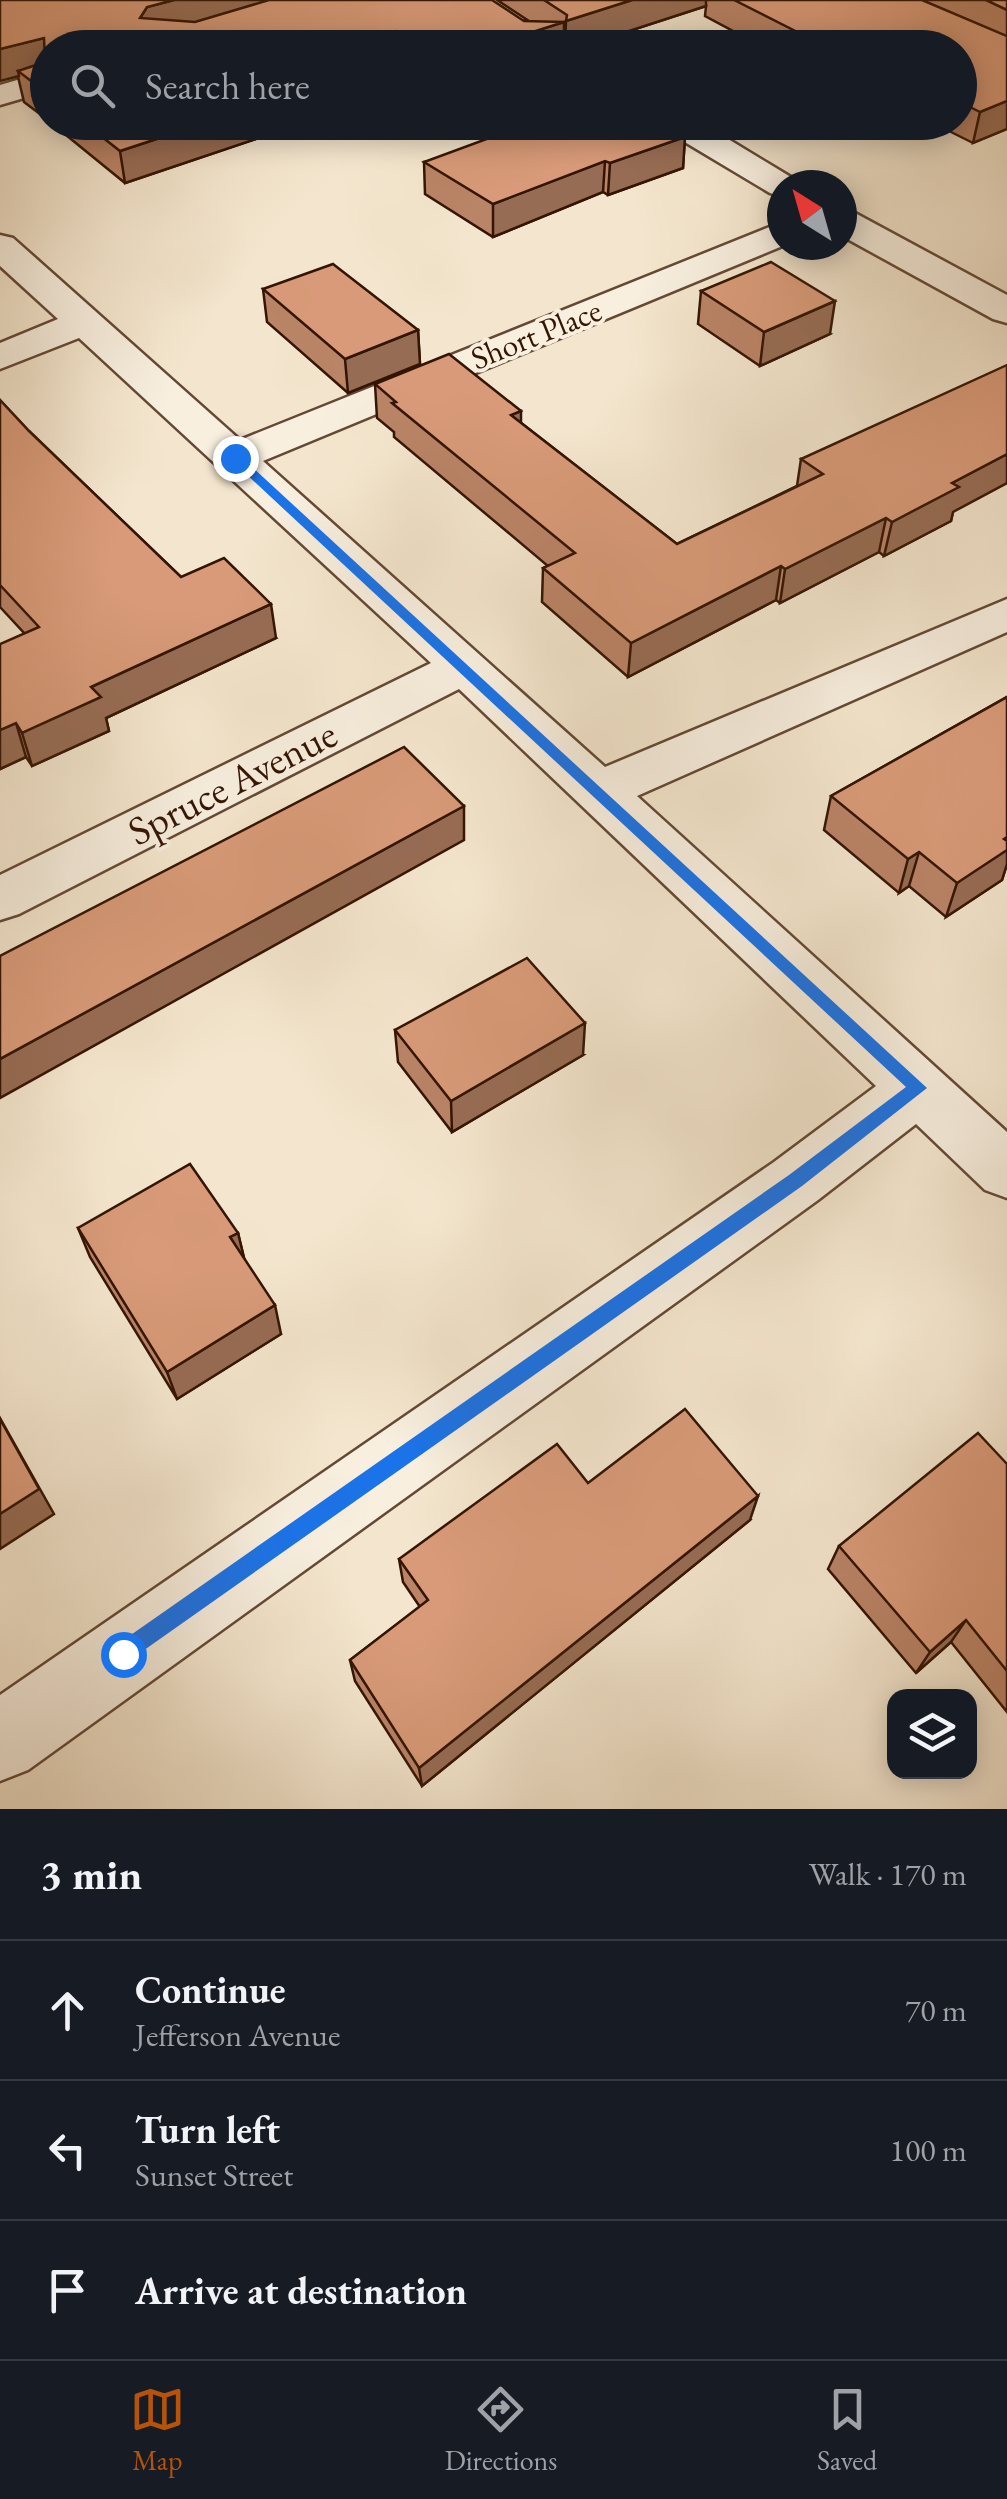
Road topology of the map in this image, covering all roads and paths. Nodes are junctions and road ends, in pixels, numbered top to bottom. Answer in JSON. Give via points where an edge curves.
{"nodes":[{"id":1,"x":30,"y":87,"type":"edge"},
{"id":2,"x":0,"y":95,"type":"edge"},
{"id":3,"x":705,"y":140,"type":"edge"},
{"id":4,"x":767,"y":177,"type":"edge"},
{"id":5,"x":857,"y":229,"type":"edge"},
{"id":6,"x":767,"y":239,"type":"edge"},
{"id":7,"x":0,"y":246,"type":"edge"},
{"id":8,"x":1007,"y":311,"type":"edge"},
{"id":9,"x":85,"y":322,"type":"junction"},
{"id":10,"x":0,"y":356,"type":"edge"},
{"id":11,"x":235,"y":458,"type":"junction"},
{"id":12,"x":1007,"y":614,"type":"edge"},
{"id":13,"x":464,"y":666,"type":"junction"},
{"id":14,"x":600,"y":791,"type":"junction"},
{"id":15,"x":0,"y":898,"type":"edge"},
{"id":16,"x":918,"y":1088,"type":"junction"},
{"id":17,"x":1007,"y":1171,"type":"edge"},
{"id":18,"x":0,"y":1742,"type":"edge"}],
"edges":[{"from":1,"to":2,"type":"street"},
{"from":3,"to":4,"type":"street"},
{"from":5,"to":8,"type":"street"},
{"from":6,"to":11,"type":"street","name":"Short Place"},
{"from":7,"to":9,"type":"street"},
{"from":9,"to":10,"type":"street"},
{"from":9,"to":11,"type":"street"},
{"from":11,"to":13,"type":"street"},
{"from":12,"to":14,"type":"street"},
{"from":13,"to":14,"type":"street"},
{"from":13,"to":15,"type":"street","name":"Spruce Avenue"},
{"from":14,"to":16,"type":"street"},
{"from":16,"to":17,"type":"street"},
{"from":16,"to":18,"type":"street"}]}
